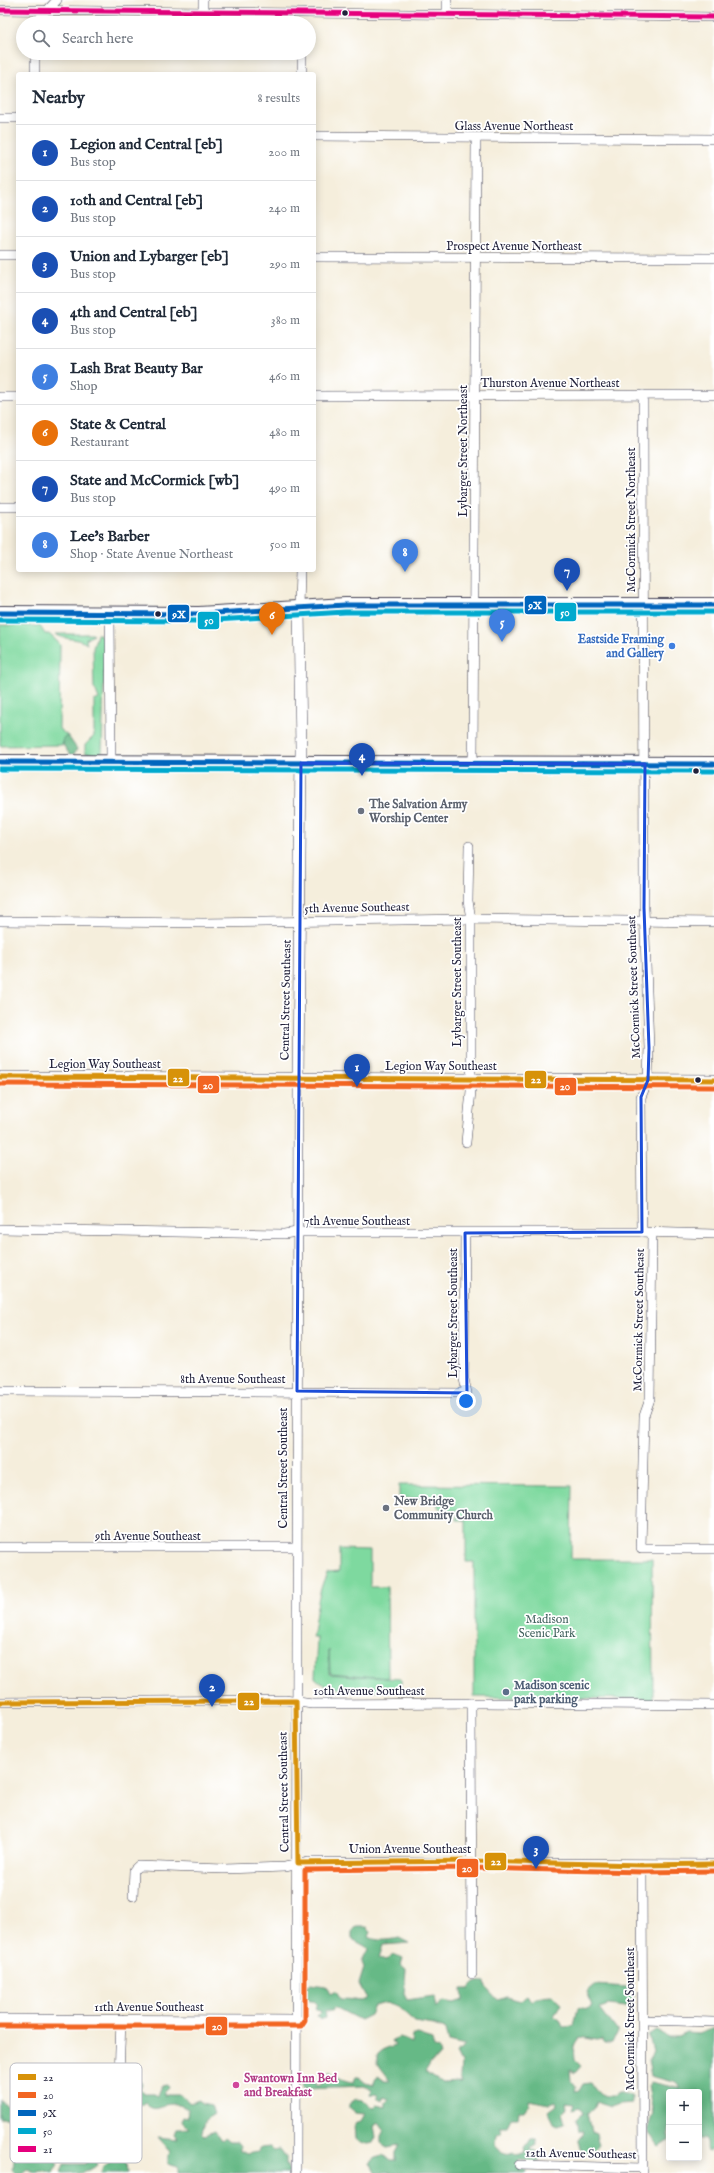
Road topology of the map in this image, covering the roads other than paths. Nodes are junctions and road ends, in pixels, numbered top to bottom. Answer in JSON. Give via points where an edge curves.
{"nodes":[{"id":1,"x":57,"y":0,"type":"edge"},
{"id":2,"x":203,"y":0,"type":"edge"},
{"id":3,"x":447,"y":0,"type":"edge"},
{"id":4,"x":0,"y":10,"type":"edge"},
{"id":5,"x":49,"y":10,"type":"junction"},
{"id":6,"x":203,"y":12,"type":"junction"},
{"id":7,"x":302,"y":13,"type":"joint"},
{"id":8,"x":447,"y":14,"type":"junction"},
{"id":9,"x":42,"y":16,"type":"edge"},
{"id":10,"x":714,"y":17,"type":"edge"},
{"id":11,"x":35,"y":60,"type":"edge"},
{"id":12,"x":302,"y":60,"type":"edge"},
{"id":13,"x":35,"y":72,"type":"edge"},
{"id":14,"x":302,"y":72,"type":"edge"},
{"id":15,"x":0,"y":118,"type":"edge"},
{"id":16,"x":16,"y":118,"type":"edge"},
{"id":17,"x":316,"y":136,"type":"edge"},
{"id":18,"x":476,"y":138,"type":"junction"},
{"id":19,"x":714,"y":139,"type":"edge"},
{"id":20,"x":0,"y":255,"type":"edge"},
{"id":21,"x":16,"y":255,"type":"edge"},
{"id":22,"x":316,"y":257,"type":"edge"},
{"id":23,"x":476,"y":257,"type":"junction"},
{"id":24,"x":714,"y":258,"type":"edge"},
{"id":25,"x":643,"y":395,"type":"junction"},
{"id":26,"x":714,"y":395,"type":"edge"},
{"id":27,"x":316,"y":396,"type":"edge"},
{"id":28,"x":475,"y":396,"type":"junction"},
{"id":29,"x":0,"y":397,"type":"edge"},
{"id":30,"x":16,"y":397,"type":"edge"},
{"id":31,"x":0,"y":507,"type":"edge"},
{"id":32,"x":16,"y":507,"type":"edge"},
{"id":33,"x":300,"y":572,"type":"edge"},
{"id":34,"x":474,"y":605,"type":"junction"},
{"id":35,"x":644,"y":605,"type":"junction"},
{"id":36,"x":714,"y":605,"type":"edge"},
{"id":37,"x":299,"y":608,"type":"junction"},
{"id":38,"x":0,"y":613,"type":"edge"},
{"id":39,"x":110,"y":614,"type":"junction"},
{"id":40,"x":0,"y":762,"type":"edge"},
{"id":41,"x":111,"y":762,"type":"junction"},
{"id":42,"x":301,"y":763,"type":"junction"},
{"id":43,"x":473,"y":764,"type":"junction"},
{"id":44,"x":645,"y":764,"type":"junction"},
{"id":45,"x":714,"y":764,"type":"edge"},
{"id":46,"x":468,"y":846,"type":"dead end"},
{"id":47,"x":471,"y":919,"type":"junction"},
{"id":48,"x":0,"y":921,"type":"edge"},
{"id":49,"x":299,"y":921,"type":"junction"},
{"id":50,"x":644,"y":922,"type":"junction"},
{"id":51,"x":714,"y":922,"type":"edge"},
{"id":52,"x":0,"y":1077,"type":"edge"},
{"id":53,"x":298,"y":1078,"type":"junction"},
{"id":54,"x":470,"y":1079,"type":"junction"},
{"id":55,"x":648,"y":1080,"type":"junction"},
{"id":56,"x":714,"y":1080,"type":"edge"},
{"id":57,"x":466,"y":1142,"type":"dead end"},
{"id":58,"x":0,"y":1229,"type":"edge"},
{"id":59,"x":297,"y":1232,"type":"junction"},
{"id":60,"x":642,"y":1232,"type":"junction"},
{"id":61,"x":465,"y":1233,"type":"junction"},
{"id":62,"x":652,"y":1234,"type":"junction"},
{"id":63,"x":714,"y":1234,"type":"edge"},
{"id":64,"x":0,"y":1391,"type":"edge"},
{"id":65,"x":297,"y":1391,"type":"junction"},
{"id":66,"x":467,"y":1393,"type":"joint"},
{"id":67,"x":0,"y":1547,"type":"edge"},
{"id":68,"x":296,"y":1547,"type":"junction"},
{"id":69,"x":714,"y":1549,"type":"edge"},
{"id":70,"x":296,"y":1701,"type":"junction"},
{"id":71,"x":0,"y":1702,"type":"edge"},
{"id":72,"x":470,"y":1703,"type":"junction"},
{"id":73,"x":714,"y":1705,"type":"edge"},
{"id":74,"x":473,"y":1861,"type":"junction"},
{"id":75,"x":298,"y":1863,"type":"junction"},
{"id":76,"x":714,"y":1864,"type":"edge"},
{"id":77,"x":642,"y":1865,"type":"junction"},
{"id":78,"x":133,"y":1896,"type":"dead end"},
{"id":79,"x":472,"y":1974,"type":"dead end"},
{"id":80,"x":0,"y":2019,"type":"edge"},
{"id":81,"x":121,"y":2019,"type":"junction"},
{"id":82,"x":298,"y":2020,"type":"junction"},
{"id":83,"x":643,"y":2020,"type":"junction"},
{"id":84,"x":714,"y":2022,"type":"edge"},
{"id":85,"x":120,"y":2063,"type":"edge"},
{"id":86,"x":519,"y":2165,"type":"dead end"},
{"id":87,"x":643,"y":2170,"type":"edge"},
{"id":88,"x":296,"y":2173,"type":"edge"}],
"edges":[{"from":1,"to":5,"type":"street"},
{"from":2,"to":6,"type":"street"},
{"from":3,"to":8,"type":"street"},
{"from":4,"to":5,"type":"street"},
{"from":5,"to":6,"type":"street"},
{"from":5,"to":9,"type":"street"},
{"from":6,"to":7,"type":"street"},
{"from":7,"to":8,"type":"street"},
{"from":8,"to":10,"type":"street"},
{"from":11,"to":13,"type":"street"},
{"from":12,"to":14,"type":"street"},
{"from":15,"to":16,"type":"street"},
{"from":17,"to":18,"type":"street","name":"Glass Avenue Northeast"},
{"from":18,"to":19,"type":"street","name":"Glass Avenue Northeast"},
{"from":18,"to":23,"type":"street","name":"Lybarger Street Northeast"},
{"from":20,"to":21,"type":"street"},
{"from":22,"to":23,"type":"street","name":"Prospect Avenue Northeast"},
{"from":23,"to":24,"type":"street","name":"Prospect Avenue Northeast"},
{"from":23,"to":28,"type":"street","name":"Lybarger Street Northeast"},
{"from":25,"to":26,"type":"street","name":"Thurston Avenue Northeast"},
{"from":25,"to":28,"type":"street","name":"Thurston Avenue Northeast"},
{"from":25,"to":35,"type":"street","name":"McCormick Street Northeast"},
{"from":27,"to":28,"type":"street","name":"Thurston Avenue Northeast"},
{"from":28,"to":34,"type":"street","name":"Lybarger Street Northeast"},
{"from":29,"to":30,"type":"street"},
{"from":31,"to":32,"type":"street"},
{"from":33,"to":37,"type":"street"},
{"from":34,"to":35,"type":"main road"},
{"from":34,"to":37,"type":"main road","via":[[345,605]]},
{"from":34,"to":43,"type":"street","name":"Lybarger Street Northeast"},
{"from":35,"to":36,"type":"main road"},
{"from":35,"to":44,"type":"street","name":"McCormick Street Northeast"},
{"from":37,"to":39,"type":"main road","via":[[227,613]]},
{"from":37,"to":42,"type":"street","name":"Central Street Southeast"},
{"from":38,"to":39,"type":"main road"},
{"from":39,"to":41,"type":"street"},
{"from":40,"to":41,"type":"main road"},
{"from":41,"to":42,"type":"main road"},
{"from":42,"to":43,"type":"main road"},
{"from":42,"to":49,"type":"street","name":"Central Street Southeast"},
{"from":43,"to":44,"type":"main road"},
{"from":44,"to":45,"type":"main road"},
{"from":44,"to":50,"type":"street","name":"McCormick Street Southeast"},
{"from":46,"to":47,"type":"street","name":"Lybarger Street Southeast","via":[[468,901]]},
{"from":47,"to":49,"type":"street","name":"5th Avenue Southeast"},
{"from":47,"to":50,"type":"street","name":"5th Avenue Southeast"},
{"from":47,"to":54,"type":"street","name":"Lybarger Street Southeast"},
{"from":48,"to":49,"type":"street","name":"5th Avenue Southeast"},
{"from":49,"to":53,"type":"street","name":"Central Street Southeast"},
{"from":50,"to":51,"type":"street","name":"5th Avenue Southeast"},
{"from":50,"to":55,"type":"street","name":"McCormick Street Southeast","via":[[648,1000]]},
{"from":52,"to":53,"type":"street","name":"Legion Way Southeast"},
{"from":53,"to":54,"type":"street","name":"Legion Way Southeast"},
{"from":53,"to":59,"type":"street","name":"Central Street Southeast"},
{"from":54,"to":55,"type":"street","name":"Legion Way Southeast"},
{"from":54,"to":57,"type":"street","name":"Lybarger Street Southeast"},
{"from":55,"to":56,"type":"street","name":"Legion Way Southeast"},
{"from":55,"to":60,"type":"street","name":"McCormick Street Southeast","via":[[641,1097]]},
{"from":58,"to":59,"type":"street","name":"7th Avenue Southeast","via":[[284,1234]]},
{"from":59,"to":61,"type":"street","name":"7th Avenue Southeast"},
{"from":59,"to":65,"type":"street","name":"Central Street Southeast"},
{"from":60,"to":61,"type":"street","name":"7th Avenue Southeast"},
{"from":60,"to":62,"type":"street","name":"7th Avenue Southeast"},
{"from":61,"to":66,"type":"street","name":"Lybarger Street Southeast","via":[[464,1379]]},
{"from":62,"to":63,"type":"street","name":"7th Avenue Southeast"},
{"from":62,"to":69,"type":"street","name":"McCormick Street Southeast","via":[[650,1399],[644,1416],[641,1549]]},
{"from":64,"to":65,"type":"street","name":"8th Avenue Southeast"},
{"from":65,"to":66,"type":"street","name":"8th Avenue Southeast"},
{"from":65,"to":68,"type":"street","name":"Central Street Southeast"},
{"from":67,"to":68,"type":"street","name":"9th Avenue Southeast"},
{"from":68,"to":70,"type":"street","name":"Central Street Southeast"},
{"from":70,"to":71,"type":"street","name":"10th Avenue Southeast"},
{"from":70,"to":72,"type":"street","name":"10th Avenue Southeast","via":[[312,1704]]},
{"from":70,"to":75,"type":"street","name":"Central Street Southeast"},
{"from":72,"to":73,"type":"street","name":"10th Avenue Southeast"},
{"from":72,"to":74,"type":"street"},
{"from":74,"to":75,"type":"street","name":"Union Avenue Southeast"},
{"from":74,"to":77,"type":"street","name":"Union Avenue Southeast"},
{"from":74,"to":79,"type":"street"},
{"from":75,"to":78,"type":"street","name":"Union Avenue Southeast","via":[[285,1867],[239,1868],[138,1866],[134,1870]]},
{"from":75,"to":82,"type":"street","name":"Central Street Southeast"},
{"from":76,"to":77,"type":"street","name":"Union Avenue Southeast"},
{"from":77,"to":83,"type":"street","name":"McCormick Street Southeast"},
{"from":80,"to":81,"type":"street","name":"11th Avenue Southeast"},
{"from":81,"to":82,"type":"street","name":"11th Avenue Southeast"},
{"from":81,"to":85,"type":"street"},
{"from":82,"to":88,"type":"street","name":"Central Street Southeast"},
{"from":83,"to":84,"type":"street"},
{"from":83,"to":87,"type":"street","name":"McCormick Street Southeast"},
{"from":86,"to":87,"type":"street","name":"12th Avenue Southeast"}]}
